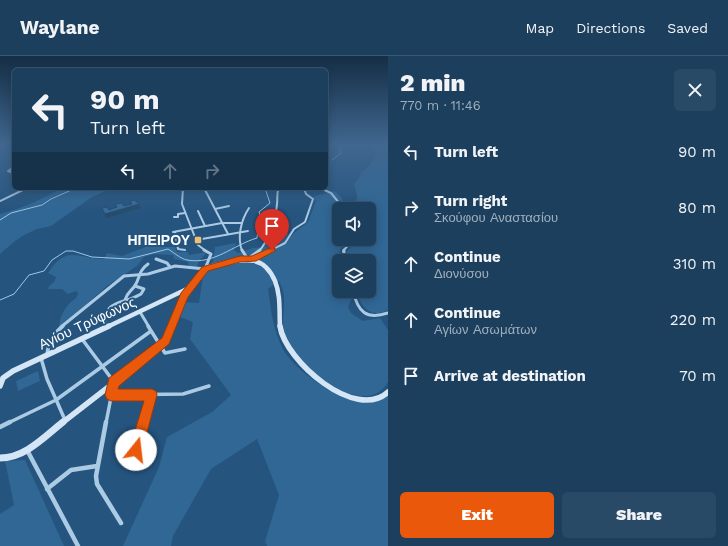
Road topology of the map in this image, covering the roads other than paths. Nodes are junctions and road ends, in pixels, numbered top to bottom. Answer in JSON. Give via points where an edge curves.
{"nodes":[{"id":1,"x":23,"y":190,"type":"edge"},
{"id":2,"x":183,"y":190,"type":"edge"},
{"id":3,"x":205,"y":190,"type":"edge"},
{"id":4,"x":278,"y":190,"type":"edge"},
{"id":5,"x":305,"y":190,"type":"edge"},
{"id":6,"x":324,"y":190,"type":"edge"},
{"id":7,"x":0,"y":201,"type":"edge"},
{"id":8,"x":338,"y":202,"type":"edge"},
{"id":9,"x":229,"y":206,"type":"dead end"},
{"id":10,"x":249,"y":208,"type":"dead end"},
{"id":11,"x":215,"y":209,"type":"junction"},
{"id":12,"x":198,"y":211,"type":"dead end"},
{"id":13,"x":185,"y":213,"type":"junction"},
{"id":14,"x":174,"y":217,"type":"dead end"},
{"id":15,"x":222,"y":223,"type":"junction"},
{"id":16,"x":242,"y":223,"type":"junction"},
{"id":17,"x":205,"y":226,"type":"junction"},
{"id":18,"x":191,"y":228,"type":"junction"},
{"id":19,"x":248,"y":231,"type":"dead end"},
{"id":20,"x":240,"y":232,"type":"junction"},
{"id":21,"x":228,"y":234,"type":"junction"},
{"id":22,"x":196,"y":240,"type":"junction"},
{"id":23,"x":185,"y":250,"type":"dead end"},
{"id":24,"x":250,"y":258,"type":"junction"},
{"id":25,"x":156,"y":259,"type":"dead end"},
{"id":26,"x":148,"y":264,"type":"dead end"},
{"id":27,"x":170,"y":267,"type":"junction"},
{"id":28,"x":205,"y":269,"type":"junction"},
{"id":29,"x":140,"y":274,"type":"junction"},
{"id":30,"x":135,"y":286,"type":"junction"},
{"id":31,"x":182,"y":295,"type":"junction"},
{"id":32,"x":355,"y":298,"type":"edge"},
{"id":33,"x":125,"y":300,"type":"junction"},
{"id":34,"x":140,"y":312,"type":"junction"},
{"id":35,"x":388,"y":313,"type":"edge"},
{"id":36,"x":105,"y":328,"type":"junction"},
{"id":37,"x":151,"y":331,"type":"junction"},
{"id":38,"x":82,"y":339,"type":"junction"},
{"id":39,"x":160,"y":347,"type":"junction"},
{"id":40,"x":185,"y":349,"type":"dead end"},
{"id":41,"x":47,"y":355,"type":"junction"},
{"id":42,"x":41,"y":358,"type":"junction"},
{"id":43,"x":102,"y":366,"type":"junction"},
{"id":44,"x":114,"y":382,"type":"junction"},
{"id":45,"x":0,"y":386,"type":"edge"},
{"id":46,"x":209,"y":386,"type":"dead end"},
{"id":47,"x":388,"y":392,"type":"edge"},
{"id":48,"x":111,"y":395,"type":"junction"},
{"id":49,"x":152,"y":395,"type":"junction"},
{"id":50,"x":56,"y":400,"type":"junction"},
{"id":51,"x":65,"y":420,"type":"junction"},
{"id":52,"x":0,"y":427,"type":"edge"},
{"id":53,"x":27,"y":450,"type":"junction"},
{"id":54,"x":136,"y":450,"type":"dead end"},
{"id":55,"x":0,"y":458,"type":"edge"},
{"id":56,"x":97,"y":466,"type":"junction"},
{"id":57,"x":48,"y":489,"type":"junction"},
{"id":58,"x":121,"y":523,"type":"dead end"},
{"id":59,"x":78,"y":546,"type":"edge"}],
"edges":[{"from":1,"to":7,"type":"street"},
{"from":2,"to":13,"type":"street"},
{"from":3,"to":11,"type":"street"},
{"from":4,"to":24,"type":"street","via":[[277,206],[266,242]]},
{"from":5,"to":24,"type":"street","via":[[313,199],[305,222],[294,229],[285,243]]},
{"from":6,"to":8,"type":"street","via":[[331,193]]},
{"from":9,"to":11,"type":"street"},
{"from":10,"to":16,"type":"street"},
{"from":11,"to":15,"type":"street"},
{"from":12,"to":17,"type":"street"},
{"from":13,"to":14,"type":"street"},
{"from":13,"to":18,"type":"street"},
{"from":15,"to":16,"type":"street"},
{"from":15,"to":17,"type":"street"},
{"from":15,"to":21,"type":"street"},
{"from":16,"to":20,"type":"street"},
{"from":17,"to":18,"type":"street"},
{"from":18,"to":22,"type":"street"},
{"from":18,"to":23,"type":"street","via":[[174,232],[178,250]]},
{"from":19,"to":20,"type":"street"},
{"from":20,"to":21,"type":"street"},
{"from":20,"to":24,"type":"street","via":[[242,251]]},
{"from":21,"to":22,"type":"street"},
{"from":22,"to":28,"type":"street","via":[[200,248],[211,252]]},
{"from":24,"to":28,"type":"main road"},
{"from":24,"to":47,"type":"main road","via":[[264,265],[273,278],[279,296],[281,333],[288,349],[302,365],[324,384],[355,398],[375,400]]},
{"from":25,"to":27,"type":"street"},
{"from":26,"to":29,"type":"street","via":[[141,269]]},
{"from":27,"to":28,"type":"street"},
{"from":27,"to":29,"type":"street","via":[[152,274]]},
{"from":28,"to":31,"type":"main road"},
{"from":29,"to":30,"type":"street"},
{"from":29,"to":41,"type":"street","via":[[124,276],[57,330],[48,347]]},
{"from":30,"to":33,"type":"street","via":[[127,293]]},
{"from":30,"to":33,"type":"street","via":[[144,289],[142,293]]},
{"from":31,"to":34,"type":"main road","name":"Αγίου Τρύφωνος"},
{"from":31,"to":39,"type":"main road","via":[[167,340]]},
{"from":32,"to":35,"type":"street","via":[[362,312],[371,316]]},
{"from":33,"to":36,"type":"street","via":[[110,306],[105,313]]},
{"from":34,"to":36,"type":"main road","name":"Αγίου Τρύφωνος"},
{"from":34,"to":37,"type":"street"},
{"from":36,"to":38,"type":"main road","name":"Αγίου Τρύφωνος"},
{"from":37,"to":39,"type":"street"},
{"from":37,"to":43,"type":"street"},
{"from":38,"to":41,"type":"main road","name":"Αγίου Τρύφωνος"},
{"from":38,"to":43,"type":"street"},
{"from":39,"to":40,"type":"street","via":[[168,354]]},
{"from":39,"to":44,"type":"main road"},
{"from":41,"to":42,"type":"main road","name":"Αγίου Τρύφωνος"},
{"from":42,"to":45,"type":"main road","name":"Αγίου Τρύφωνος","via":[[7,374]]},
{"from":42,"to":50,"type":"street"},
{"from":43,"to":44,"type":"street"},
{"from":43,"to":50,"type":"street"},
{"from":44,"to":48,"type":"street"},
{"from":44,"to":51,"type":"main road"},
{"from":46,"to":49,"type":"street","via":[[183,394]]},
{"from":48,"to":49,"type":"street"},
{"from":48,"to":56,"type":"street"},
{"from":49,"to":54,"type":"street"},
{"from":50,"to":51,"type":"street"},
{"from":50,"to":52,"type":"street"},
{"from":51,"to":53,"type":"main road"},
{"from":53,"to":55,"type":"main road","via":[[17,456]]},
{"from":53,"to":57,"type":"street"},
{"from":56,"to":57,"type":"street","via":[[71,470]]},
{"from":56,"to":58,"type":"street","via":[[97,484]]},
{"from":57,"to":59,"type":"street"}]}
